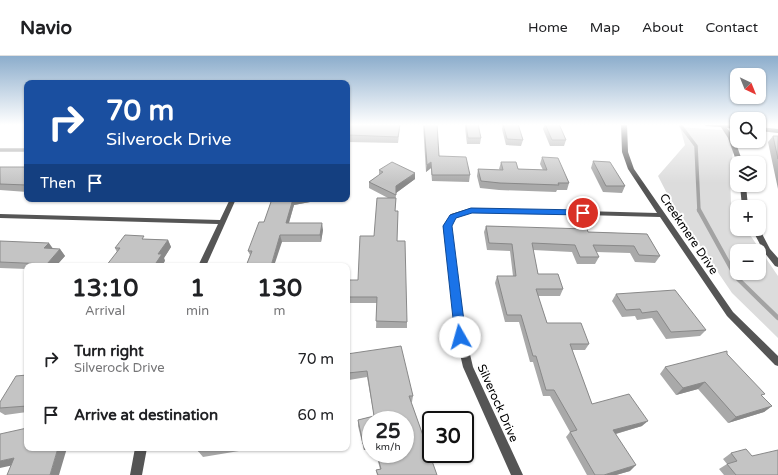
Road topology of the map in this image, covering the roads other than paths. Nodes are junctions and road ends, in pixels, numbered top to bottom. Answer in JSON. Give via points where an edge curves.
{"nodes":[{"id":1,"x":625,"y":144,"type":"edge"},
{"id":2,"x":733,"y":144,"type":"edge"},
{"id":3,"x":737,"y":156,"type":"edge"},
{"id":4,"x":232,"y":202,"type":"edge"},
{"id":5,"x":662,"y":215,"type":"junction"},
{"id":6,"x":0,"y":216,"type":"edge"},
{"id":7,"x":222,"y":222,"type":"junction"},
{"id":8,"x":760,"y":236,"type":"edge"},
{"id":9,"x":203,"y":263,"type":"edge"},
{"id":10,"x":778,"y":264,"type":"edge"},
{"id":11,"x":778,"y":362,"type":"edge"},
{"id":12,"x":140,"y":451,"type":"edge"},
{"id":13,"x":136,"y":475,"type":"edge"},
{"id":14,"x":517,"y":475,"type":"edge"}],
"edges":[{"from":1,"to":5,"type":"street","name":"Creekmere Drive","via":[[631,169]]},
{"from":2,"to":3,"type":"street"},
{"from":4,"to":7,"type":"street"},
{"from":5,"to":11,"type":"street","name":"Creekmere Drive","via":[[730,314]]},
{"from":5,"to":14,"type":"street","name":"Silverock Drive","via":[[471,210],[453,216],[448,226],[460,337],[468,367]]},
{"from":6,"to":7,"type":"street"},
{"from":7,"to":9,"type":"street"},
{"from":8,"to":10,"type":"street"},
{"from":12,"to":13,"type":"street"}]}
